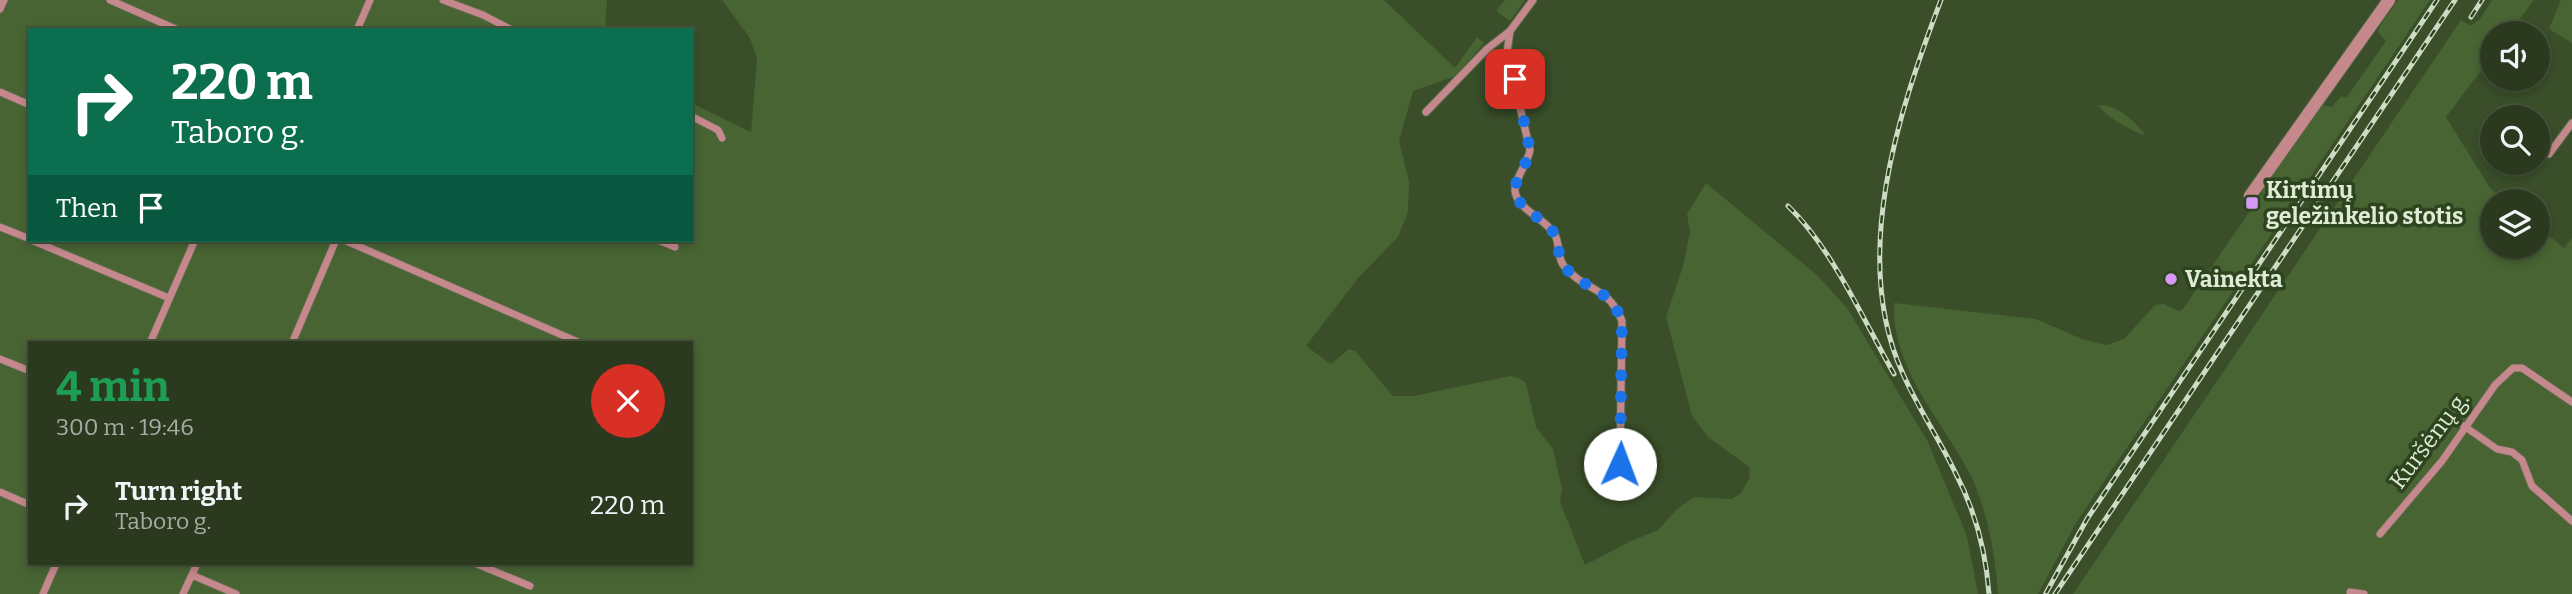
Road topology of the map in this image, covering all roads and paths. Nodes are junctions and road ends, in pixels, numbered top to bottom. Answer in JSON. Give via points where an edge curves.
{"nodes":[{"id":1,"x":4,"y":0,"type":"edge"},
{"id":2,"x":110,"y":0,"type":"edge"},
{"id":3,"x":370,"y":0,"type":"edge"},
{"id":4,"x":443,"y":0,"type":"edge"},
{"id":5,"x":1533,"y":0,"type":"edge"},
{"id":6,"x":2389,"y":0,"type":"edge"},
{"id":7,"x":0,"y":9,"type":"edge"},
{"id":8,"x":173,"y":28,"type":"edge"},
{"id":9,"x":357,"y":28,"type":"edge"},
{"id":10,"x":508,"y":28,"type":"edge"},
{"id":11,"x":1510,"y":32,"type":"junction"},
{"id":12,"x":0,"y":92,"type":"edge"},
{"id":13,"x":28,"y":104,"type":"edge"},
{"id":14,"x":1426,"y":111,"type":"dead end"},
{"id":15,"x":693,"y":117,"type":"edge"},
{"id":16,"x":2572,"y":123,"type":"edge"},
{"id":17,"x":722,"y":138,"type":"dead end"},
{"id":18,"x":2550,"y":153,"type":"edge"},
{"id":19,"x":2250,"y":196,"type":"dead end"},
{"id":20,"x":0,"y":227,"type":"edge"},
{"id":21,"x":28,"y":239,"type":"edge"},
{"id":22,"x":35,"y":242,"type":"edge"},
{"id":23,"x":194,"y":242,"type":"edge"},
{"id":24,"x":335,"y":242,"type":"edge"},
{"id":25,"x":349,"y":242,"type":"edge"},
{"id":26,"x":663,"y":242,"type":"edge"},
{"id":27,"x":675,"y":247,"type":"dead end"},
{"id":28,"x":169,"y":298,"type":"junction"},
{"id":29,"x":151,"y":341,"type":"edge"},
{"id":30,"x":293,"y":341,"type":"edge"},
{"id":31,"x":576,"y":341,"type":"edge"},
{"id":32,"x":0,"y":359,"type":"edge"},
{"id":33,"x":28,"y":371,"type":"edge"},
{"id":34,"x":2572,"y":402,"type":"edge"},
{"id":35,"x":2464,"y":426,"type":"junction"},
{"id":36,"x":1620,"y":464,"type":"dead end"},
{"id":37,"x":0,"y":492,"type":"edge"},
{"id":38,"x":28,"y":504,"type":"edge"},
{"id":39,"x":2572,"y":521,"type":"edge"},
{"id":40,"x":2380,"y":534,"type":"dead end"},
{"id":41,"x":56,"y":565,"type":"edge"},
{"id":42,"x":197,"y":565,"type":"edge"},
{"id":43,"x":479,"y":565,"type":"edge"},
{"id":44,"x":192,"y":575,"type":"junction"},
{"id":45,"x":530,"y":586,"type":"dead end"},
{"id":46,"x":2350,"y":592,"type":"edge"},
{"id":47,"x":43,"y":594,"type":"edge"},
{"id":48,"x":183,"y":594,"type":"edge"},
{"id":49,"x":236,"y":594,"type":"edge"},
{"id":50,"x":2364,"y":594,"type":"edge"}],
"edges":[{"from":1,"to":7,"type":"street"},
{"from":2,"to":8,"type":"street"},
{"from":3,"to":9,"type":"street"},
{"from":4,"to":10,"type":"street"},
{"from":5,"to":11,"type":"street"},
{"from":6,"to":19,"type":"street"},
{"from":11,"to":14,"type":"street"},
{"from":11,"to":36,"type":"street","via":[[1507,52],[1530,150],[1515,192],[1555,234],[1562,264],[1615,303],[1622,321]]},
{"from":12,"to":13,"type":"street"},
{"from":15,"to":17,"type":"street","via":[[716,128]]},
{"from":16,"to":18,"type":"street"},
{"from":20,"to":21,"type":"street"},
{"from":22,"to":28,"type":"street"},
{"from":23,"to":28,"type":"street"},
{"from":24,"to":30,"type":"street"},
{"from":25,"to":31,"type":"street"},
{"from":26,"to":27,"type":"street"},
{"from":28,"to":29,"type":"street"},
{"from":32,"to":33,"type":"street"},
{"from":34,"to":35,"type":"street","name":"Kuršėnų g.","via":[[2517,366],[2495,385]]},
{"from":35,"to":39,"type":"street","via":[[2522,460],[2532,486]]},
{"from":35,"to":40,"type":"street","name":"Kuršėnų g.","via":[[2442,461]]},
{"from":37,"to":38,"type":"street"},
{"from":41,"to":47,"type":"street"},
{"from":42,"to":44,"type":"street"},
{"from":43,"to":45,"type":"street"},
{"from":44,"to":48,"type":"street"},
{"from":44,"to":49,"type":"street"},
{"from":46,"to":50,"type":"street"}]}
